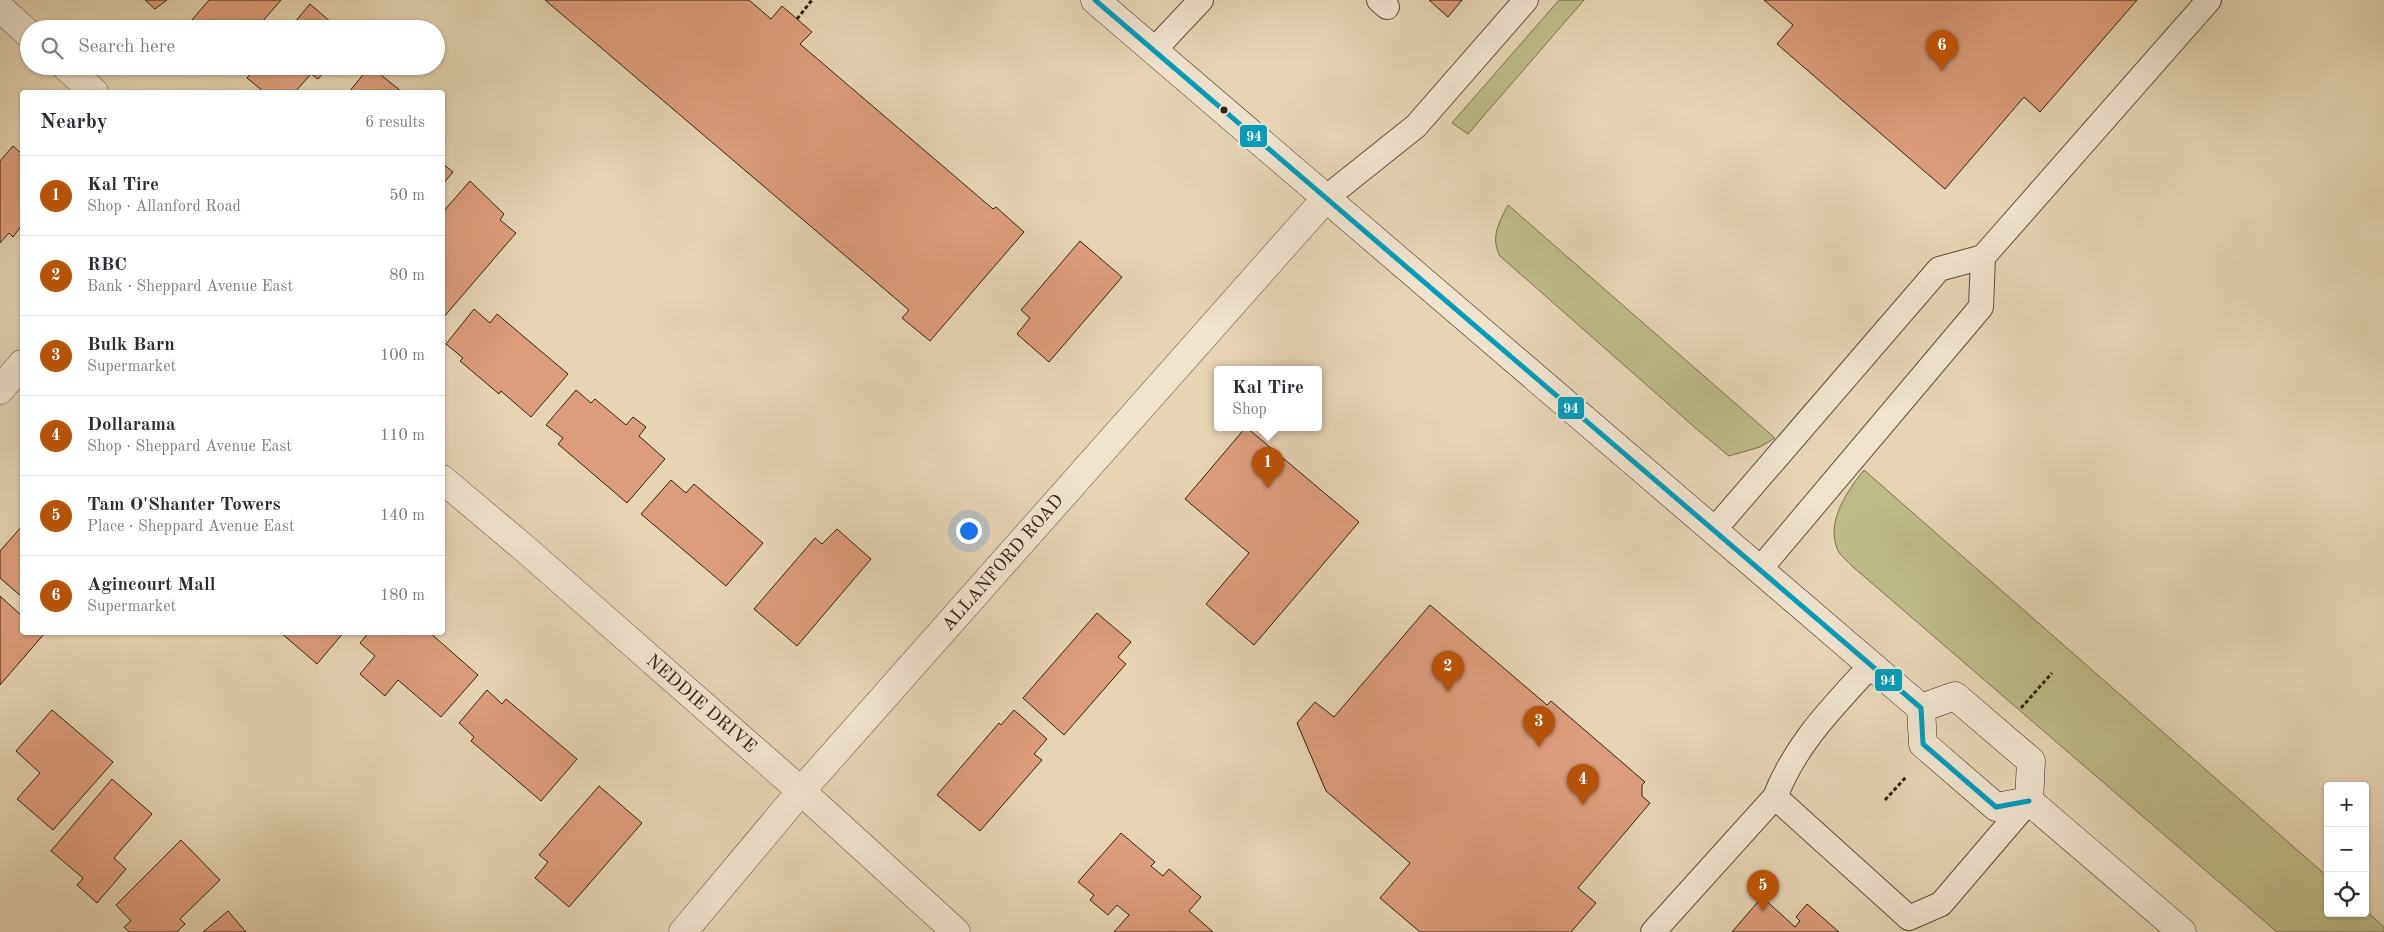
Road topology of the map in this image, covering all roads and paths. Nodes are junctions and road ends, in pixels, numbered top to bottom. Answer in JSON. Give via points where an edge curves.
{"nodes":[{"id":1,"x":812,"y":0,"type":"edge"},
{"id":2,"x":1095,"y":0,"type":"edge"},
{"id":3,"x":1201,"y":0,"type":"edge"},
{"id":4,"x":1526,"y":0,"type":"edge"},
{"id":5,"x":2208,"y":0,"type":"edge"},
{"id":6,"x":0,"y":8,"type":"edge"},
{"id":7,"x":797,"y":19,"type":"dead end"},
{"id":8,"x":20,"y":26,"type":"edge"},
{"id":9,"x":1154,"y":50,"type":"junction"},
{"id":10,"x":75,"y":75,"type":"edge"},
{"id":11,"x":92,"y":90,"type":"edge"},
{"id":12,"x":1326,"y":197,"type":"junction"},
{"id":13,"x":1983,"y":257,"type":"junction"},
{"id":14,"x":20,"y":366,"type":"edge"},
{"id":15,"x":0,"y":390,"type":"edge"},
{"id":16,"x":445,"y":482,"type":"edge"},
{"id":17,"x":1714,"y":530,"type":"junction"},
{"id":18,"x":1760,"y":569,"type":"junction"},
{"id":19,"x":1871,"y":665,"type":"junction"},
{"id":20,"x":2052,"y":673,"type":"dead end"},
{"id":21,"x":1921,"y":708,"type":"junction"},
{"id":22,"x":2020,"y":709,"type":"dead end"},
{"id":23,"x":1909,"y":773,"type":"dead end"},
{"id":24,"x":802,"y":790,"type":"junction"},
{"id":25,"x":1775,"y":797,"type":"junction"},
{"id":26,"x":1885,"y":800,"type":"dead end"},
{"id":27,"x":2029,"y":801,"type":"junction"},
{"id":28,"x":682,"y":932,"type":"edge"},
{"id":29,"x":956,"y":932,"type":"edge"},
{"id":30,"x":1653,"y":932,"type":"edge"},
{"id":31,"x":2182,"y":932,"type":"edge"}],
"edges":[{"from":1,"to":7,"type":"path"},
{"from":2,"to":9,"type":"street"},
{"from":3,"to":9,"type":"lane"},
{"from":4,"to":12,"type":"lane","via":[[1416,126]]},
{"from":5,"to":13,"type":"lane"},
{"from":6,"to":8,"type":"street"},
{"from":9,"to":12,"type":"street"},
{"from":10,"to":11,"type":"street"},
{"from":12,"to":17,"type":"street"},
{"from":12,"to":24,"type":"street","name":"ALLANFORD ROAD"},
{"from":13,"to":17,"type":"lane","via":[[1939,269]]},
{"from":13,"to":18,"type":"lane","via":[[1981,307]]},
{"from":14,"to":15,"type":"street"},
{"from":16,"to":24,"type":"street","name":"NEDDIE DRIVE"},
{"from":17,"to":18,"type":"street"},
{"from":18,"to":19,"type":"street"},
{"from":19,"to":21,"type":"street"},
{"from":19,"to":25,"type":"lane","via":[[1809,734],[1786,770]]},
{"from":20,"to":22,"type":"path"},
{"from":21,"to":27,"type":"street","via":[[1923,744],[1944,763],[1996,807]]},
{"from":21,"to":27,"type":"street","via":[[1955,696],[2031,761]]},
{"from":23,"to":26,"type":"path"},
{"from":24,"to":28,"type":"street","name":"ALLANFORD ROAD"},
{"from":24,"to":29,"type":"street","name":"NEDDIE DRIVE"},
{"from":25,"to":27,"type":"lane","via":[[1909,918],[1941,904]]},
{"from":25,"to":30,"type":"lane"},
{"from":27,"to":31,"type":"street"}]}
